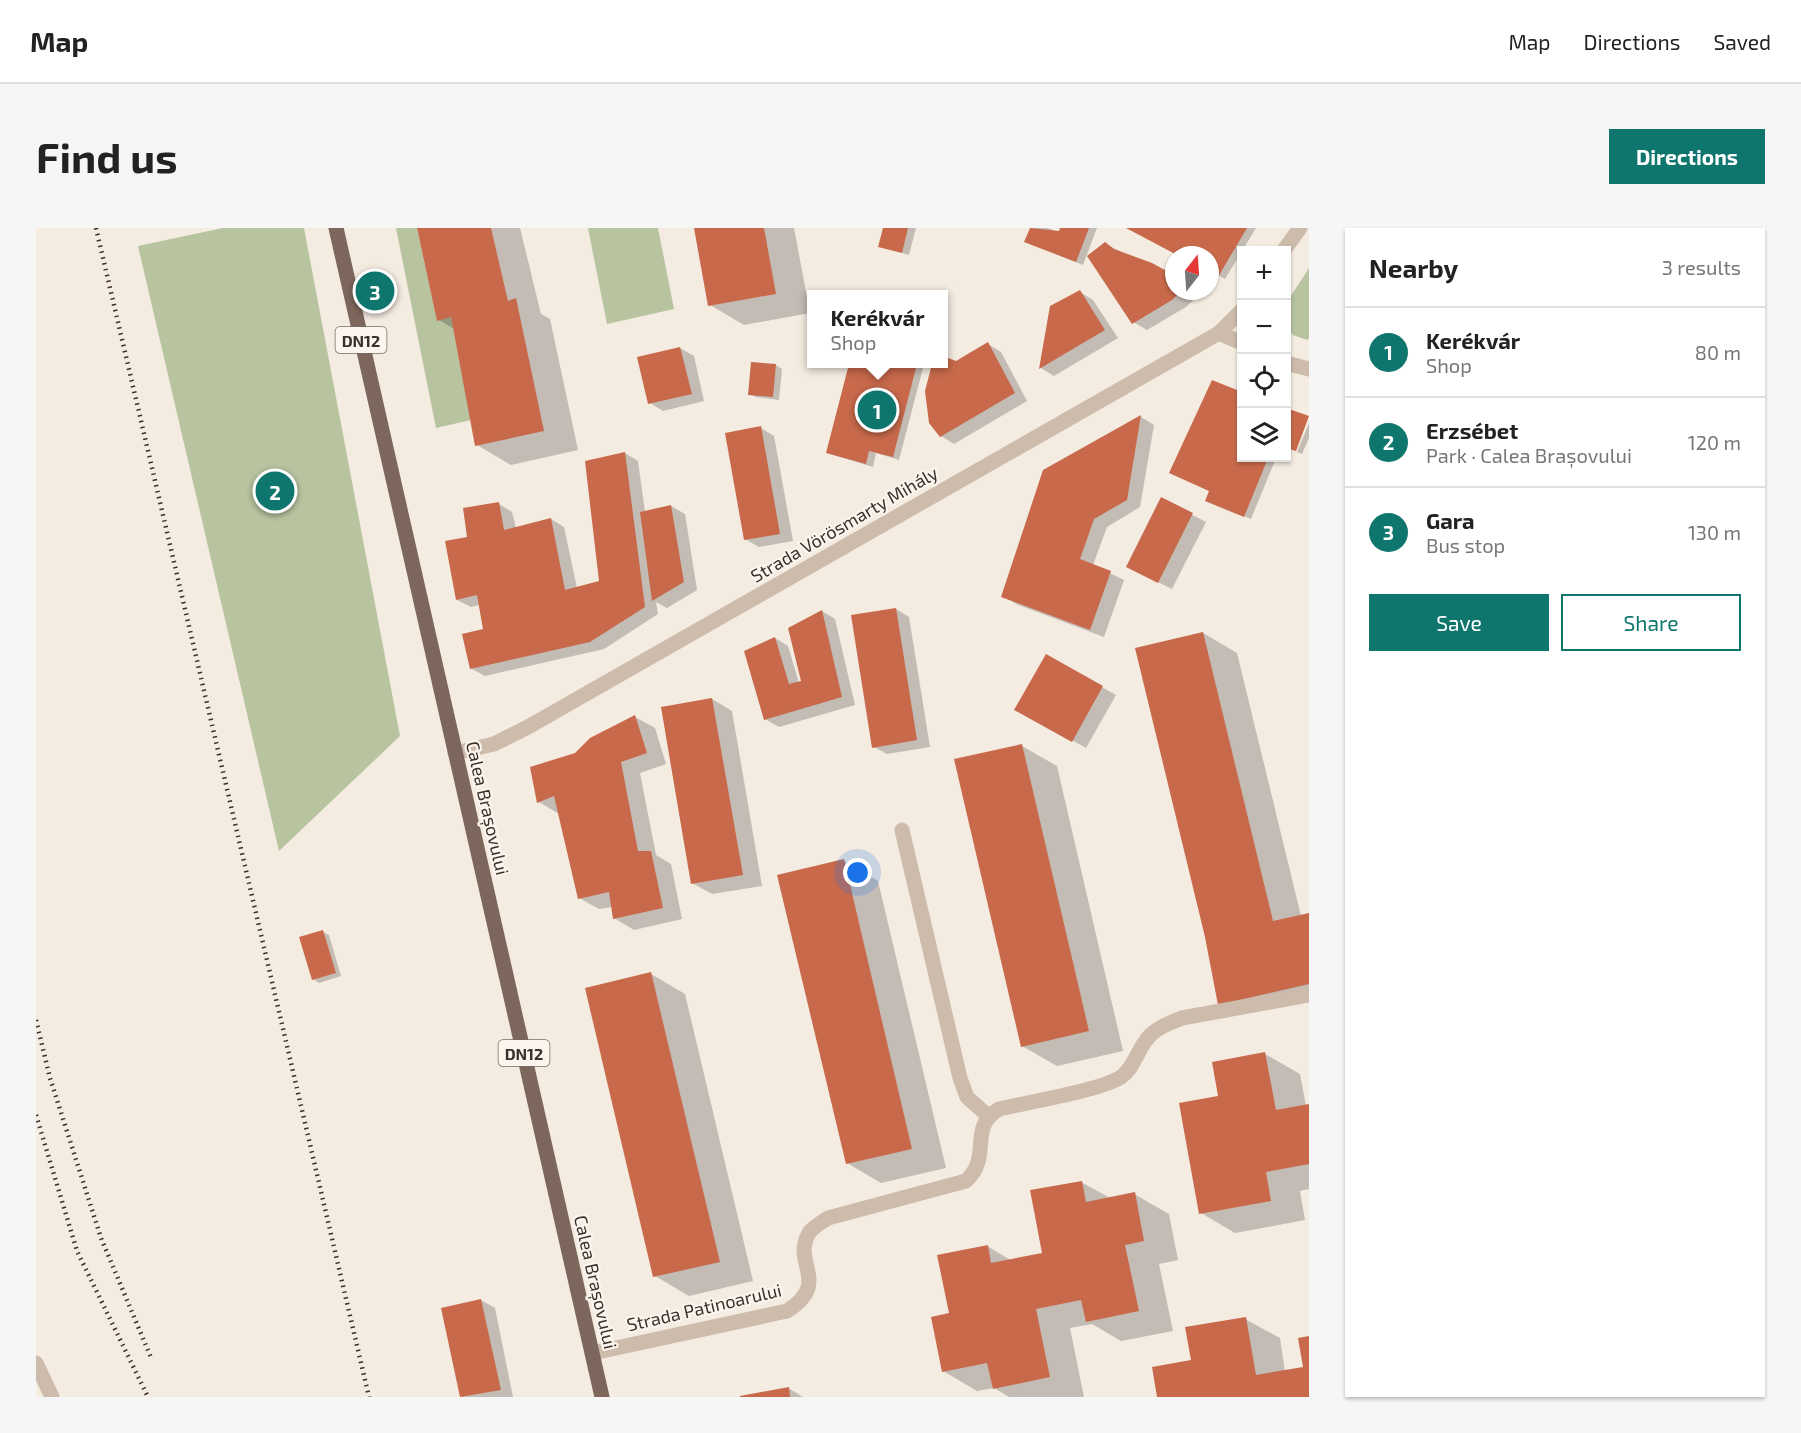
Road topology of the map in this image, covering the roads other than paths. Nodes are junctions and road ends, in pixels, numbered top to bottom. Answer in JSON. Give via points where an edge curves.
{"nodes":[{"id":1,"x":336,"y":228,"type":"edge"},
{"id":2,"x":1300,"y":228,"type":"edge"},
{"id":3,"x":1287,"y":246,"type":"edge"},
{"id":4,"x":1237,"y":315,"type":"edge"},
{"id":5,"x":1219,"y":333,"type":"junction"},
{"id":6,"x":1237,"y":341,"type":"edge"},
{"id":7,"x":1291,"y":364,"type":"edge"},
{"id":8,"x":1309,"y":369,"type":"edge"},
{"id":9,"x":456,"y":753,"type":"junction"},
{"id":10,"x":902,"y":830,"type":"dead end"},
{"id":11,"x":1309,"y":995,"type":"edge"},
{"id":12,"x":987,"y":1116,"type":"junction"},
{"id":13,"x":592,"y":1353,"type":"junction"},
{"id":14,"x":36,"y":1363,"type":"edge"},
{"id":15,"x":52,"y":1397,"type":"edge"},
{"id":16,"x":602,"y":1397,"type":"edge"}],
"edges":[{"from":1,"to":9,"type":"main road","name":"Calea Brașovului","number":"DN12"},
{"from":2,"to":3,"type":"street"},
{"from":4,"to":5,"type":"street","name":"Strada Vörösmarty Mihály"},
{"from":5,"to":6,"type":"street"},
{"from":5,"to":9,"type":"street","name":"Strada Vörösmarty Mihály","via":[[528,727],[494,744]]},
{"from":7,"to":8,"type":"street"},
{"from":9,"to":13,"type":"main road","name":"Calea Brașovului","number":"DN12"},
{"from":10,"to":12,"type":"street","via":[[960,1078],[967,1098]]},
{"from":11,"to":12,"type":"street","via":[[1182,1018],[1147,1038],[1121,1077],[999,1108]]},
{"from":12,"to":13,"type":"street","name":"Strada Patinoarului","via":[[977,1171],[966,1181],[828,1218],[810,1231],[803,1248],[810,1276],[808,1291],[787,1311]]},
{"from":13,"to":16,"type":"main road","name":"Calea Brașovului","number":"DN12"},
{"from":14,"to":15,"type":"street"}]}
